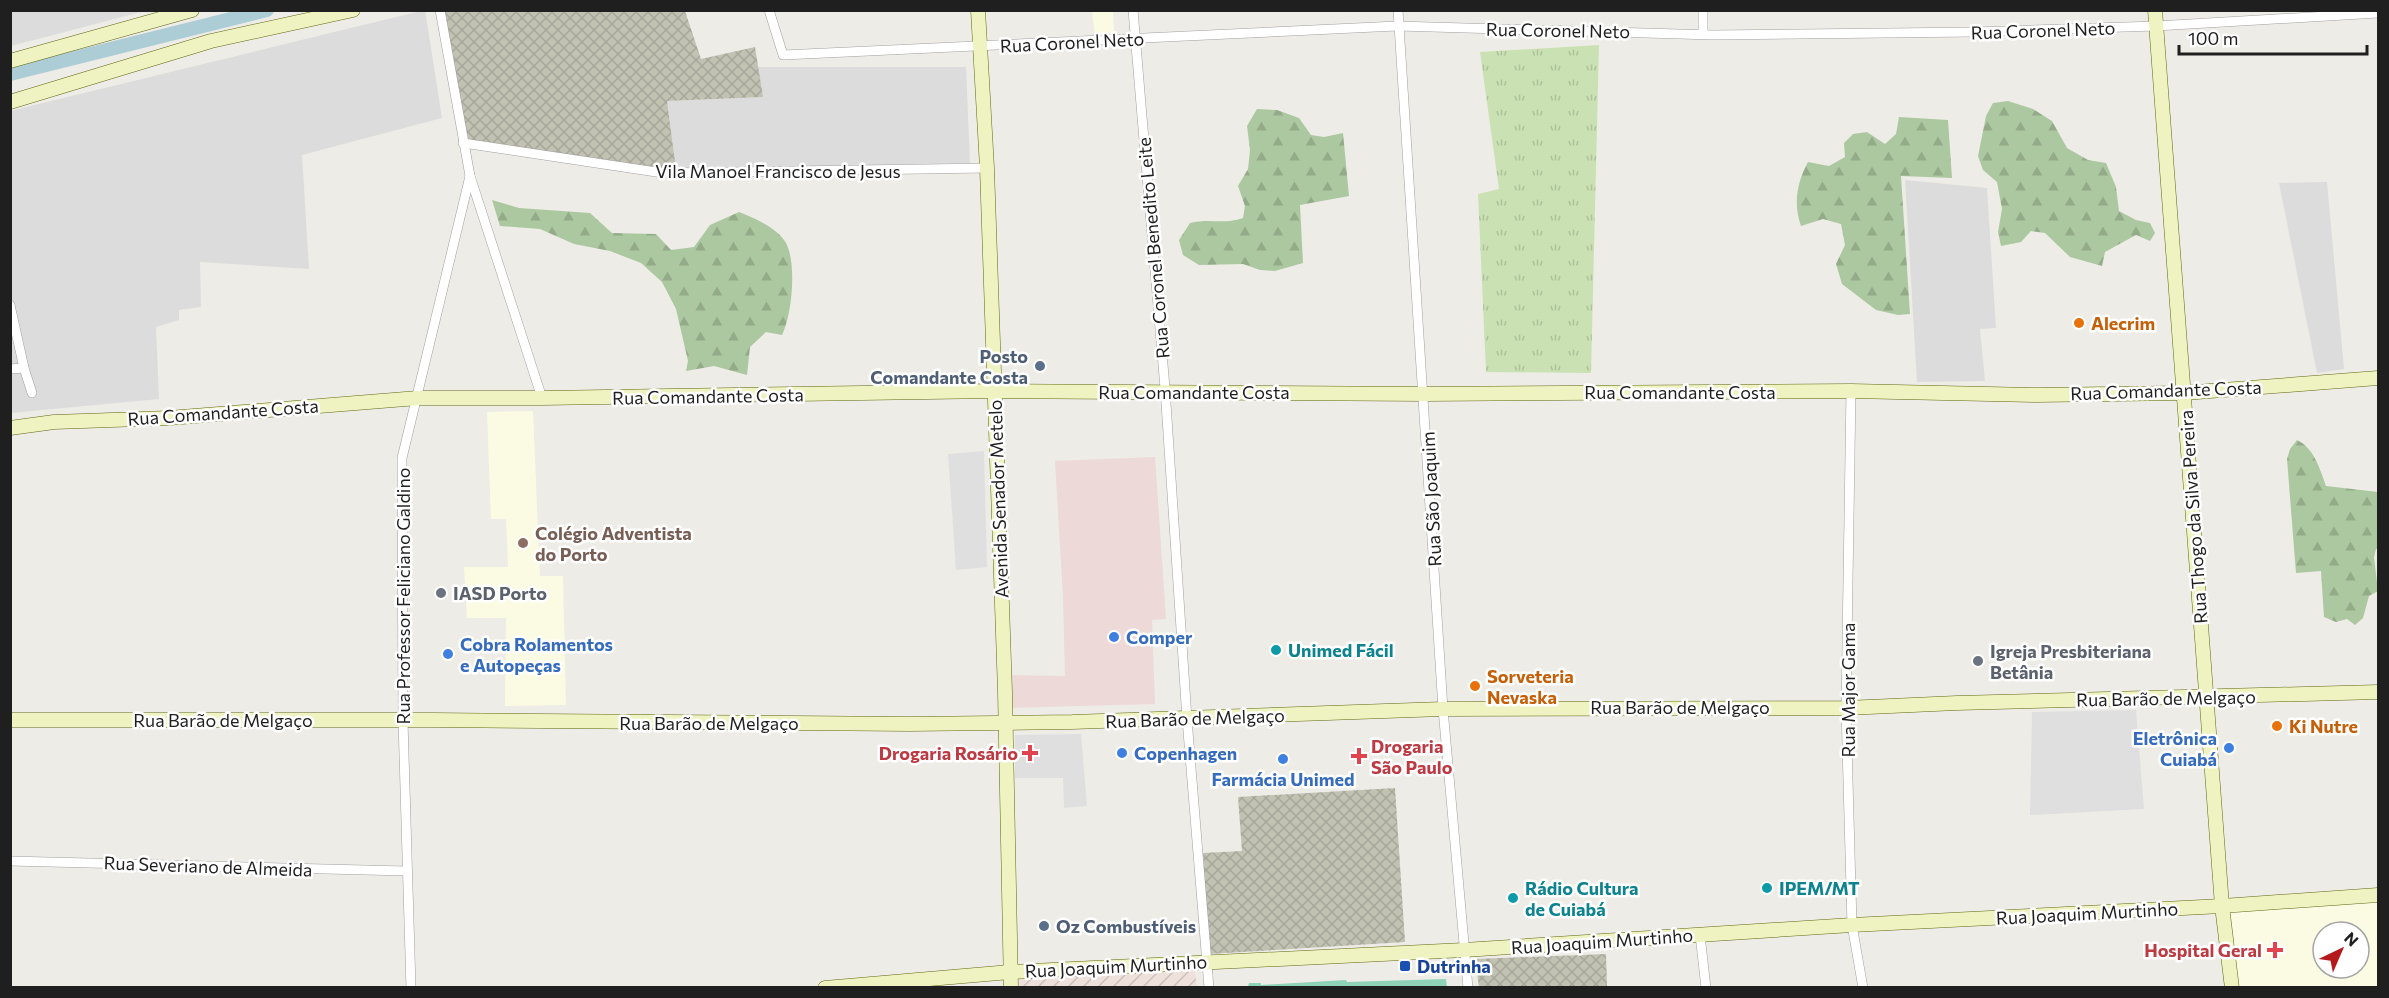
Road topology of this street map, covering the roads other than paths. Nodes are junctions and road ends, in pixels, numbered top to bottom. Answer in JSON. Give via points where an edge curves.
{"nodes":[{"id":1,"x":192,"y":10,"type":"edge"},
{"id":2,"x":353,"y":10,"type":"edge"},
{"id":3,"x":440,"y":10,"type":"edge"},
{"id":4,"x":769,"y":10,"type":"edge"},
{"id":5,"x":978,"y":10,"type":"edge"},
{"id":6,"x":1134,"y":10,"type":"edge"},
{"id":7,"x":1398,"y":10,"type":"edge"},
{"id":8,"x":1702,"y":10,"type":"edge"},
{"id":9,"x":2155,"y":10,"type":"edge"},
{"id":10,"x":2379,"y":13,"type":"edge"},
{"id":11,"x":1397,"y":26,"type":"junction"},
{"id":12,"x":2156,"y":26,"type":"junction"},
{"id":13,"x":1703,"y":33,"type":"junction"},
{"id":14,"x":1135,"y":39,"type":"junction"},
{"id":15,"x":979,"y":46,"type":"junction"},
{"id":16,"x":10,"y":61,"type":"edge"},
{"id":17,"x":10,"y":102,"type":"edge"},
{"id":18,"x":463,"y":143,"type":"junction"},
{"id":19,"x":987,"y":168,"type":"junction"},
{"id":20,"x":470,"y":176,"type":"junction"},
{"id":21,"x":10,"y":305,"type":"edge"},
{"id":22,"x":24,"y":368,"type":"junction"},
{"id":23,"x":10,"y":369,"type":"edge"},
{"id":24,"x":2379,"y":378,"type":"edge"},
{"id":25,"x":994,"y":391,"type":"junction"},
{"id":26,"x":1851,"y":392,"type":"junction"},
{"id":27,"x":32,"y":393,"type":"dead end"},
{"id":28,"x":1166,"y":393,"type":"junction"},
{"id":29,"x":2184,"y":393,"type":"junction"},
{"id":30,"x":1425,"y":394,"type":"junction"},
{"id":31,"x":418,"y":398,"type":"junction"},
{"id":32,"x":542,"y":398,"type":"junction"},
{"id":33,"x":10,"y":428,"type":"edge"},
{"id":34,"x":2379,"y":692,"type":"edge"},
{"id":35,"x":2207,"y":698,"type":"junction"},
{"id":36,"x":1846,"y":708,"type":"junction"},
{"id":37,"x":1443,"y":709,"type":"junction"},
{"id":38,"x":1187,"y":719,"type":"junction"},
{"id":39,"x":10,"y":720,"type":"edge"},
{"id":40,"x":403,"y":721,"type":"junction"},
{"id":41,"x":1005,"y":723,"type":"junction"},
{"id":42,"x":10,"y":861,"type":"edge"},
{"id":43,"x":406,"y":871,"type":"junction"},
{"id":44,"x":2379,"y":895,"type":"edge"},
{"id":45,"x":2222,"y":906,"type":"junction"},
{"id":46,"x":1852,"y":925,"type":"junction"},
{"id":47,"x":1700,"y":935,"type":"junction"},
{"id":48,"x":1464,"y":950,"type":"junction"},
{"id":49,"x":1206,"y":962,"type":"junction"},
{"id":50,"x":1010,"y":972,"type":"junction"},
{"id":51,"x":411,"y":987,"type":"edge"},
{"id":52,"x":825,"y":987,"type":"edge"},
{"id":53,"x":1011,"y":987,"type":"edge"},
{"id":54,"x":1209,"y":987,"type":"edge"},
{"id":55,"x":1468,"y":987,"type":"edge"},
{"id":56,"x":1706,"y":987,"type":"edge"},
{"id":57,"x":1863,"y":987,"type":"edge"},
{"id":58,"x":2232,"y":987,"type":"edge"}],
"edges":[{"from":1,"to":16,"type":"street"},
{"from":2,"to":17,"type":"street","via":[[212,41]]},
{"from":3,"to":18,"type":"street"},
{"from":4,"to":15,"type":"street","name":"Rua Coronel Neto","via":[[783,55]]},
{"from":5,"to":15,"type":"street","name":"Avenida Senador Metelo"},
{"from":6,"to":14,"type":"street","name":"Rua Coronel Benedito Leite"},
{"from":7,"to":11,"type":"street","name":"Rua São Joaquim"},
{"from":8,"to":13,"type":"street"},
{"from":9,"to":12,"type":"street","name":"Rua Thogo da Silva Pereira"},
{"from":10,"to":12,"type":"street","name":"Rua Coronel Neto"},
{"from":11,"to":13,"type":"street","name":"Rua Coronel Neto"},
{"from":11,"to":14,"type":"street","name":"Rua Coronel Neto"},
{"from":11,"to":30,"type":"street","name":"Rua São Joaquim"},
{"from":12,"to":13,"type":"street","name":"Rua Coronel Neto","via":[[1974,32]]},
{"from":12,"to":29,"type":"street","name":"Rua Thogo da Silva Pereira"},
{"from":14,"to":15,"type":"street","name":"Rua Coronel Neto"},
{"from":14,"to":28,"type":"street","name":"Rua Coronel Benedito Leite"},
{"from":15,"to":19,"type":"street","name":"Avenida Senador Metelo"},
{"from":18,"to":19,"type":"street","name":"Vila Manoel Francisco de Jesus","via":[[663,173]]},
{"from":18,"to":20,"type":"street"},
{"from":19,"to":25,"type":"street","name":"Avenida Senador Metelo"},
{"from":20,"to":31,"type":"street","name":"Rua Professor Feliciano Galdino"},
{"from":20,"to":32,"type":"street"},
{"from":21,"to":22,"type":"street"},
{"from":22,"to":23,"type":"street"},
{"from":22,"to":27,"type":"street"},
{"from":24,"to":29,"type":"street","name":"Rua Comandante Costa"},
{"from":25,"to":28,"type":"street","name":"Rua Comandante Costa"},
{"from":25,"to":32,"type":"street","name":"Rua Comandante Costa"},
{"from":25,"to":41,"type":"street","name":"Avenida Senador Metelo"},
{"from":26,"to":29,"type":"street","name":"Rua Comandante Costa"},
{"from":26,"to":30,"type":"street","name":"Rua Comandante Costa"},
{"from":26,"to":36,"type":"street","name":"Rua Major Gama"},
{"from":28,"to":30,"type":"street","name":"Rua Comandante Costa"},
{"from":28,"to":38,"type":"street","name":"Rua Coronel Benedito Leite"},
{"from":29,"to":35,"type":"street","name":"Rua Thogo da Silva Pereira"},
{"from":30,"to":37,"type":"street","name":"Rua São Joaquim"},
{"from":31,"to":32,"type":"street","name":"Rua Comandante Costa"},
{"from":31,"to":33,"type":"street","name":"Rua Comandante Costa"},
{"from":31,"to":40,"type":"street","name":"Rua Professor Feliciano Galdino","via":[[402,458]]},
{"from":34,"to":35,"type":"street","name":"Rua Barão de Melgaço"},
{"from":35,"to":36,"type":"street","name":"Rua Barão de Melgaço"},
{"from":35,"to":45,"type":"street","name":"Rua Thogo da Silva Pereira"},
{"from":36,"to":37,"type":"street","name":"Rua Barão de Melgaço"},
{"from":36,"to":46,"type":"street","name":"Rua Major Gama"},
{"from":37,"to":38,"type":"street","name":"Rua Barão de Melgaço"},
{"from":37,"to":48,"type":"street","name":"Rua São Joaquim"},
{"from":38,"to":41,"type":"street","name":"Rua Barão de Melgaço"},
{"from":38,"to":49,"type":"street","name":"Rua Coronel Benedito Leite"},
{"from":39,"to":40,"type":"street","name":"Rua Barão de Melgaço"},
{"from":40,"to":41,"type":"street","name":"Rua Barão de Melgaço"},
{"from":40,"to":43,"type":"street","name":"Rua Professor Feliciano Galdino"},
{"from":41,"to":50,"type":"street","name":"Avenida Senador Metelo"},
{"from":42,"to":43,"type":"street","name":"Rua Severiano de Almeida"},
{"from":43,"to":51,"type":"street","name":"Rua Professor Feliciano Galdino"},
{"from":44,"to":45,"type":"street","name":"Rua Joaquim Murtinho"},
{"from":45,"to":46,"type":"street","name":"Rua Joaquim Murtinho"},
{"from":45,"to":58,"type":"street","name":"Rua Thogo da Silva Pereira"},
{"from":46,"to":47,"type":"street","name":"Rua Joaquim Murtinho"},
{"from":46,"to":57,"type":"street","name":"Rua Major Gama"},
{"from":47,"to":48,"type":"street","name":"Rua Joaquim Murtinho"},
{"from":47,"to":56,"type":"street"},
{"from":48,"to":49,"type":"street","name":"Rua Joaquim Murtinho"},
{"from":48,"to":55,"type":"street","name":"Rua São Joaquim"},
{"from":49,"to":50,"type":"street","name":"Rua Joaquim Murtinho"},
{"from":49,"to":54,"type":"street","name":"Rua Coronel Benedito Leite"},
{"from":50,"to":52,"type":"street","name":"Rua Joaquim Murtinho"},
{"from":50,"to":53,"type":"street","name":"Avenida Senador Metelo"}]}
